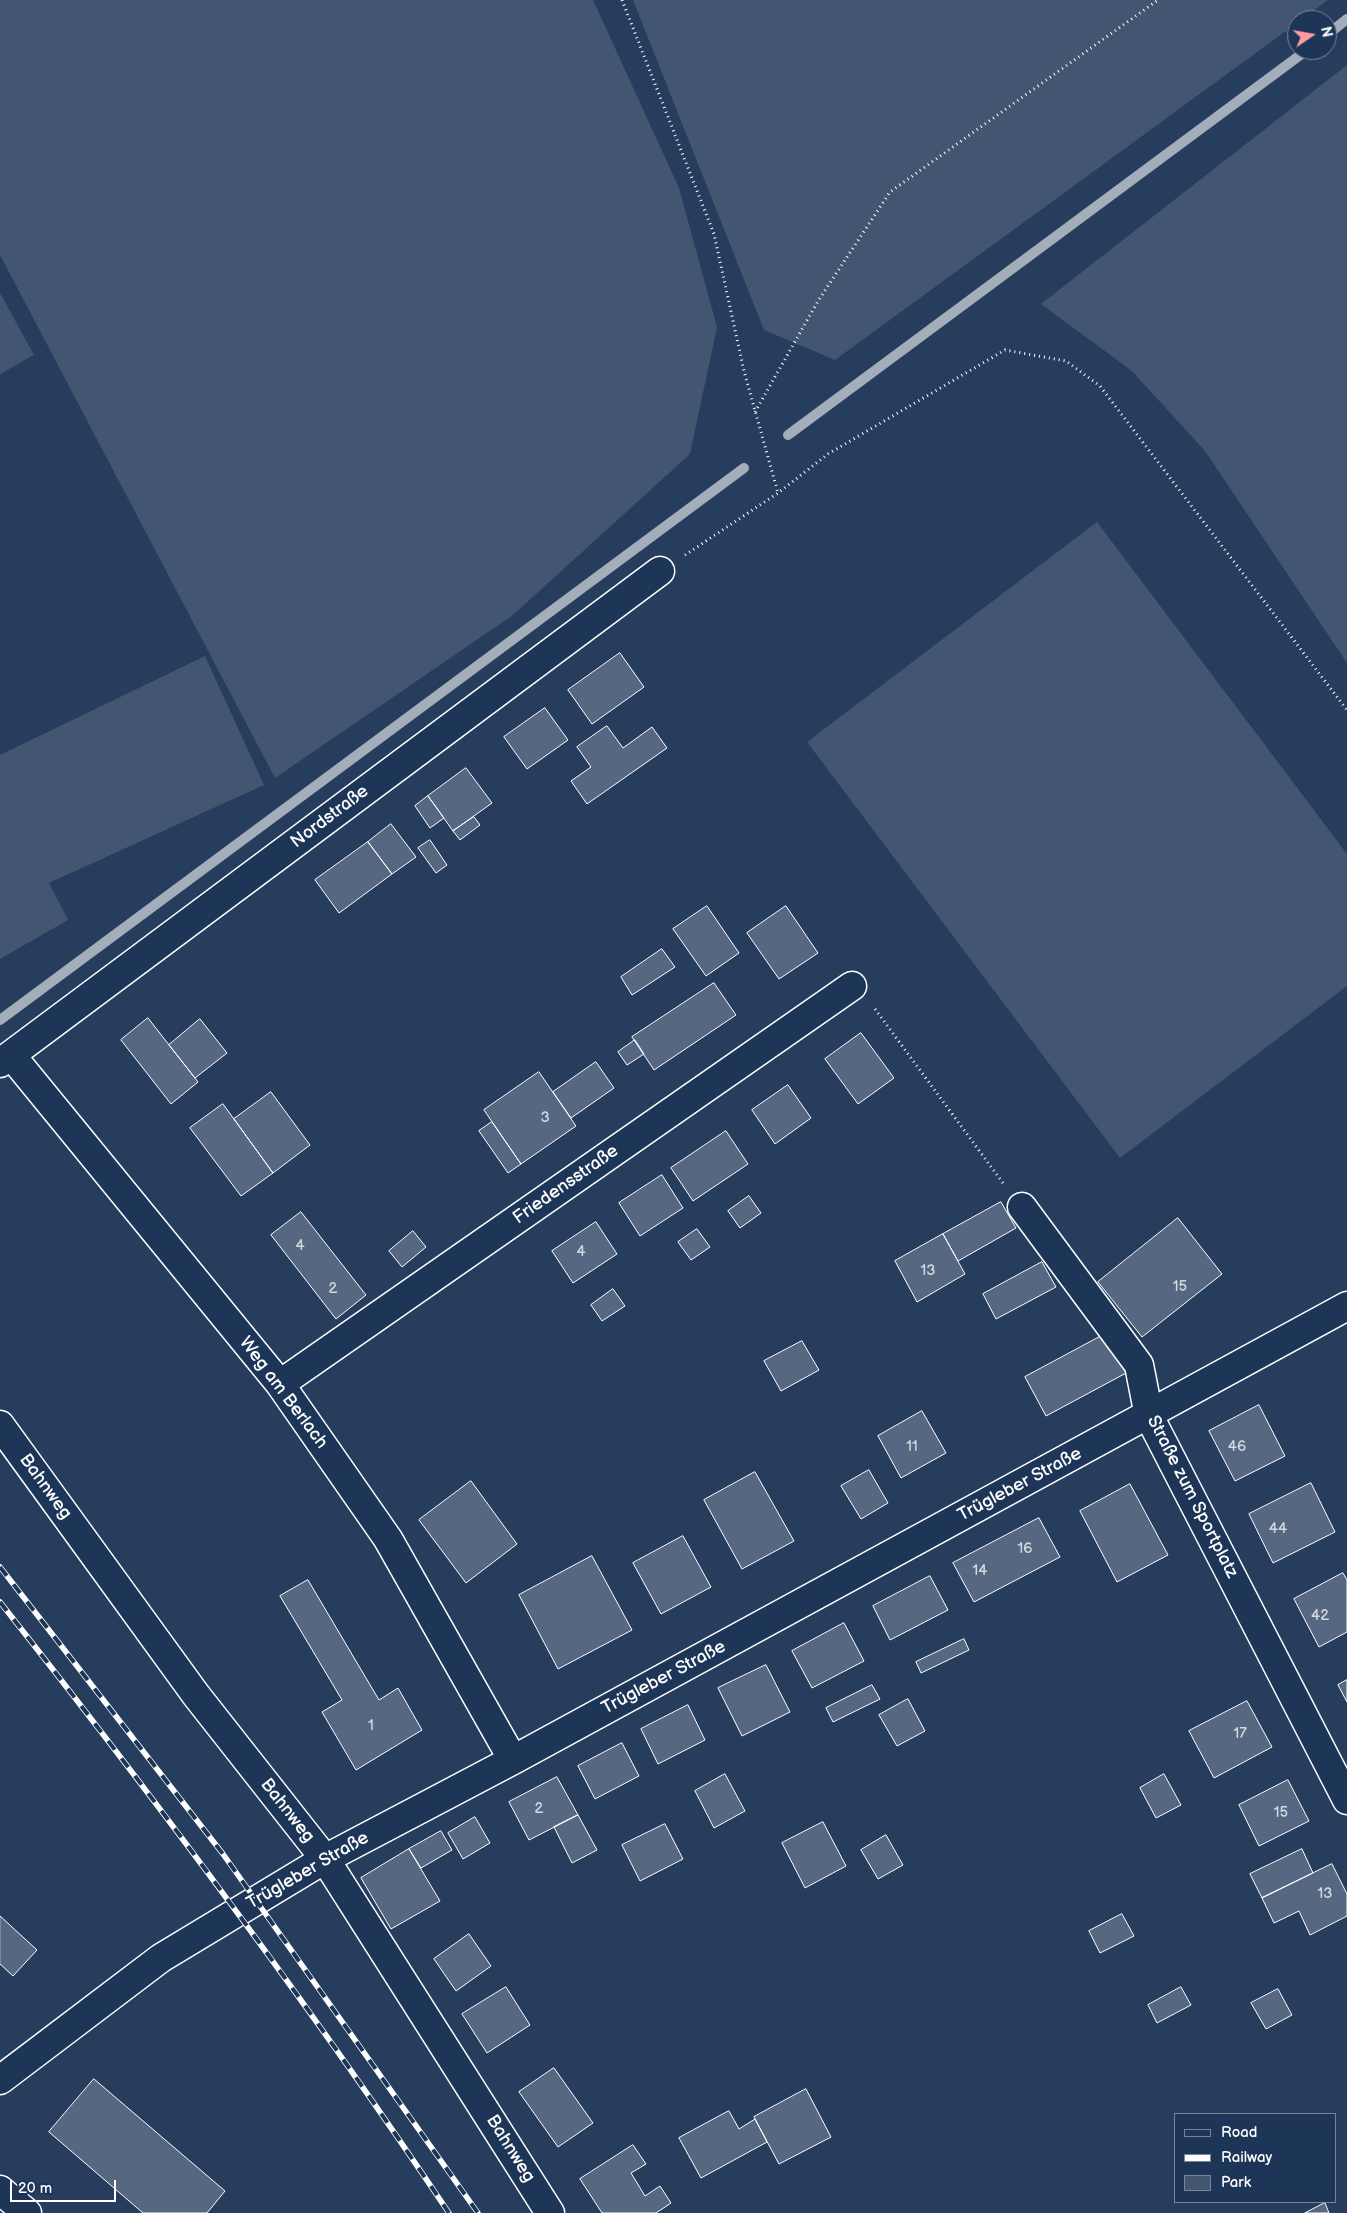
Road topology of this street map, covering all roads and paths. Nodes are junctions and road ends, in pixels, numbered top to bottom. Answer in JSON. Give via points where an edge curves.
{"nodes":[{"id":1,"x":622,"y":0,"type":"edge"},
{"id":2,"x":1158,"y":0,"type":"edge"},
{"id":3,"x":755,"y":412,"type":"junction"},
{"id":4,"x":778,"y":493,"type":"junction"},
{"id":5,"x":660,"y":571,"type":"joint"},
{"id":6,"x":1347,"y":710,"type":"edge"},
{"id":7,"x":852,"y":986,"type":"joint"},
{"id":8,"x":5,"y":1059,"type":"edge"},
{"id":9,"x":1022,"y":1208,"type":"joint"},
{"id":10,"x":1347,"y":1306,"type":"edge"},
{"id":11,"x":280,"y":1384,"type":"junction"},
{"id":12,"x":1149,"y":1416,"type":"junction"},
{"id":13,"x":0,"y":1425,"type":"edge"},
{"id":14,"x":513,"y":1760,"type":"junction"},
{"id":15,"x":1347,"y":1800,"type":"edge"},
{"id":16,"x":325,"y":1859,"type":"junction"},
{"id":17,"x":0,"y":2080,"type":"edge"},
{"id":18,"x":0,"y":2190,"type":"edge"},
{"id":19,"x":27,"y":2213,"type":"edge"},
{"id":20,"x":550,"y":2213,"type":"edge"}],
"edges":[{"from":1,"to":3,"type":"path","via":[[714,234]]},
{"from":2,"to":3,"type":"path","via":[[890,192],[818,301]]},
{"from":3,"to":4,"type":"path"},
{"from":4,"to":5,"type":"path"},
{"from":4,"to":6,"type":"path","via":[[828,454],[1005,350],[1066,360],[1100,386]]},
{"from":5,"to":8,"type":"street","name":"Nordstraße"},
{"from":7,"to":9,"type":"path","via":[[865,995]]},
{"from":7,"to":11,"type":"street","name":"Friedensstraße"},
{"from":8,"to":11,"type":"street","name":"Weg am Berlach"},
{"from":9,"to":12,"type":"street","name":"Straße zum Sportplatz","via":[[1139,1365]]},
{"from":10,"to":12,"type":"street","name":"Trügleber Straße"},
{"from":11,"to":14,"type":"street","name":"Weg am Berlach","via":[[388,1539]]},
{"from":12,"to":14,"type":"street","name":"Trügleber Straße"},
{"from":12,"to":15,"type":"street","name":"Straße zum Sportplatz"},
{"from":13,"to":16,"type":"street","name":"Bahnweg","via":[[196,1695]]},
{"from":14,"to":16,"type":"street","name":"Trügleber Straße"},
{"from":16,"to":17,"type":"street","name":"Trügleber Straße","via":[[161,1958]]},
{"from":16,"to":20,"type":"street","name":"Bahnweg"},
{"from":18,"to":19,"type":"street"}]}
